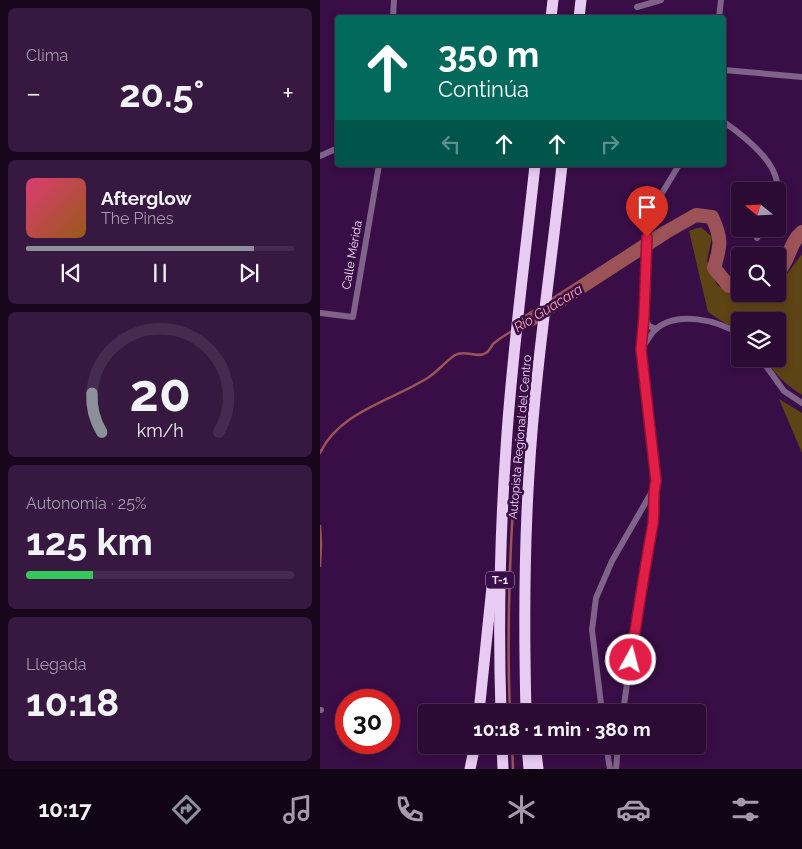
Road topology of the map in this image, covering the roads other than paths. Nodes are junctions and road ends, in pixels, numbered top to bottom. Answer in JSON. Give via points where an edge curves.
{"nodes":[{"id":1,"x":394,"y":0,"type":"edge"},
{"id":2,"x":553,"y":0,"type":"edge"},
{"id":3,"x":581,"y":0,"type":"edge"},
{"id":4,"x":660,"y":0,"type":"edge"},
{"id":5,"x":720,"y":0,"type":"edge"},
{"id":6,"x":637,"y":8,"type":"dead end"},
{"id":7,"x":393,"y":15,"type":"edge"},
{"id":8,"x":551,"y":15,"type":"edge"},
{"id":9,"x":579,"y":15,"type":"edge"},
{"id":10,"x":719,"y":15,"type":"edge"},
{"id":11,"x":726,"y":70,"type":"edge"},
{"id":12,"x":802,"y":77,"type":"edge"},
{"id":13,"x":726,"y":124,"type":"edge"},
{"id":14,"x":335,"y":149,"type":"edge"},
{"id":15,"x":320,"y":156,"type":"edge"},
{"id":16,"x":379,"y":167,"type":"edge"},
{"id":17,"x":535,"y":167,"type":"edge"},
{"id":18,"x":562,"y":167,"type":"edge"},
{"id":19,"x":678,"y":167,"type":"edge"},
{"id":20,"x":777,"y":182,"type":"edge"},
{"id":21,"x":320,"y":313,"type":"edge"},
{"id":22,"x":644,"y":316,"type":"junction"},
{"id":23,"x":656,"y":329,"type":"junction"},
{"id":24,"x":731,"y":330,"type":"edge"},
{"id":25,"x":641,"y":349,"type":"junction"},
{"id":26,"x":767,"y":367,"type":"edge"},
{"id":27,"x":802,"y":403,"type":"edge"},
{"id":28,"x":506,"y":447,"type":"junction"},
{"id":29,"x":655,"y":487,"type":"junction"},
{"id":30,"x":524,"y":625,"type":"junction"},
{"id":31,"x":481,"y":704,"type":"edge"},
{"id":32,"x":501,"y":704,"type":"edge"},
{"id":33,"x":526,"y":704,"type":"edge"},
{"id":34,"x":531,"y":704,"type":"edge"},
{"id":35,"x":601,"y":704,"type":"edge"},
{"id":36,"x":624,"y":704,"type":"edge"},
{"id":37,"x":473,"y":754,"type":"edge"},
{"id":38,"x":502,"y":754,"type":"edge"},
{"id":39,"x":528,"y":754,"type":"edge"},
{"id":40,"x":536,"y":754,"type":"edge"},
{"id":41,"x":608,"y":754,"type":"edge"},
{"id":42,"x":617,"y":754,"type":"edge"},
{"id":43,"x":470,"y":769,"type":"edge"},
{"id":44,"x":503,"y":769,"type":"edge"},
{"id":45,"x":529,"y":769,"type":"edge"},
{"id":46,"x":538,"y":769,"type":"edge"},
{"id":47,"x":610,"y":769,"type":"edge"},
{"id":48,"x":616,"y":769,"type":"edge"}],
"edges":[{"from":1,"to":7,"type":"street"},
{"from":2,"to":8,"type":"highway"},
{"from":3,"to":9,"type":"highway"},
{"from":4,"to":6,"type":"street"},
{"from":5,"to":10,"type":"street"},
{"from":11,"to":12,"type":"street"},
{"from":13,"to":20,"type":"street","via":[[768,162]]},
{"from":14,"to":15,"type":"street"},
{"from":16,"to":21,"type":"street","name":"Calle Mérida","via":[[353,317]]},
{"from":17,"to":28,"type":"highway","name":"Autopista Regional del Centro","number":"T-1"},
{"from":18,"to":30,"type":"highway","name":"Autopista Regional del Centro","number":"T-1","via":[[529,473]]},
{"from":19,"to":22,"type":"street","via":[[656,203],[647,237]]},
{"from":22,"to":23,"type":"street","via":[[649,326]]},
{"from":22,"to":25,"type":"street"},
{"from":23,"to":24,"type":"street","via":[[670,322],[694,318]]},
{"from":23,"to":25,"type":"street"},
{"from":25,"to":29,"type":"street"},
{"from":26,"to":27,"type":"street","via":[[784,391]]},
{"from":28,"to":31,"type":"highway","via":[[498,478],[496,544]]},
{"from":28,"to":32,"type":"highway","name":"Autopista Regional del Centro","number":"T-1","via":[[498,627]]},
{"from":29,"to":35,"type":"street","via":[[612,561],[596,598],[592,630]]},
{"from":29,"to":36,"type":"street","via":[[653,520]]},
{"from":30,"to":33,"type":"highway","name":"Autopista Regional del Centro","number":"T-1"},
{"from":30,"to":34,"type":"highway"},
{"from":37,"to":43,"type":"highway"},
{"from":38,"to":44,"type":"highway"},
{"from":39,"to":45,"type":"highway"},
{"from":40,"to":46,"type":"highway"},
{"from":41,"to":47,"type":"street"},
{"from":42,"to":48,"type":"street"}]}
